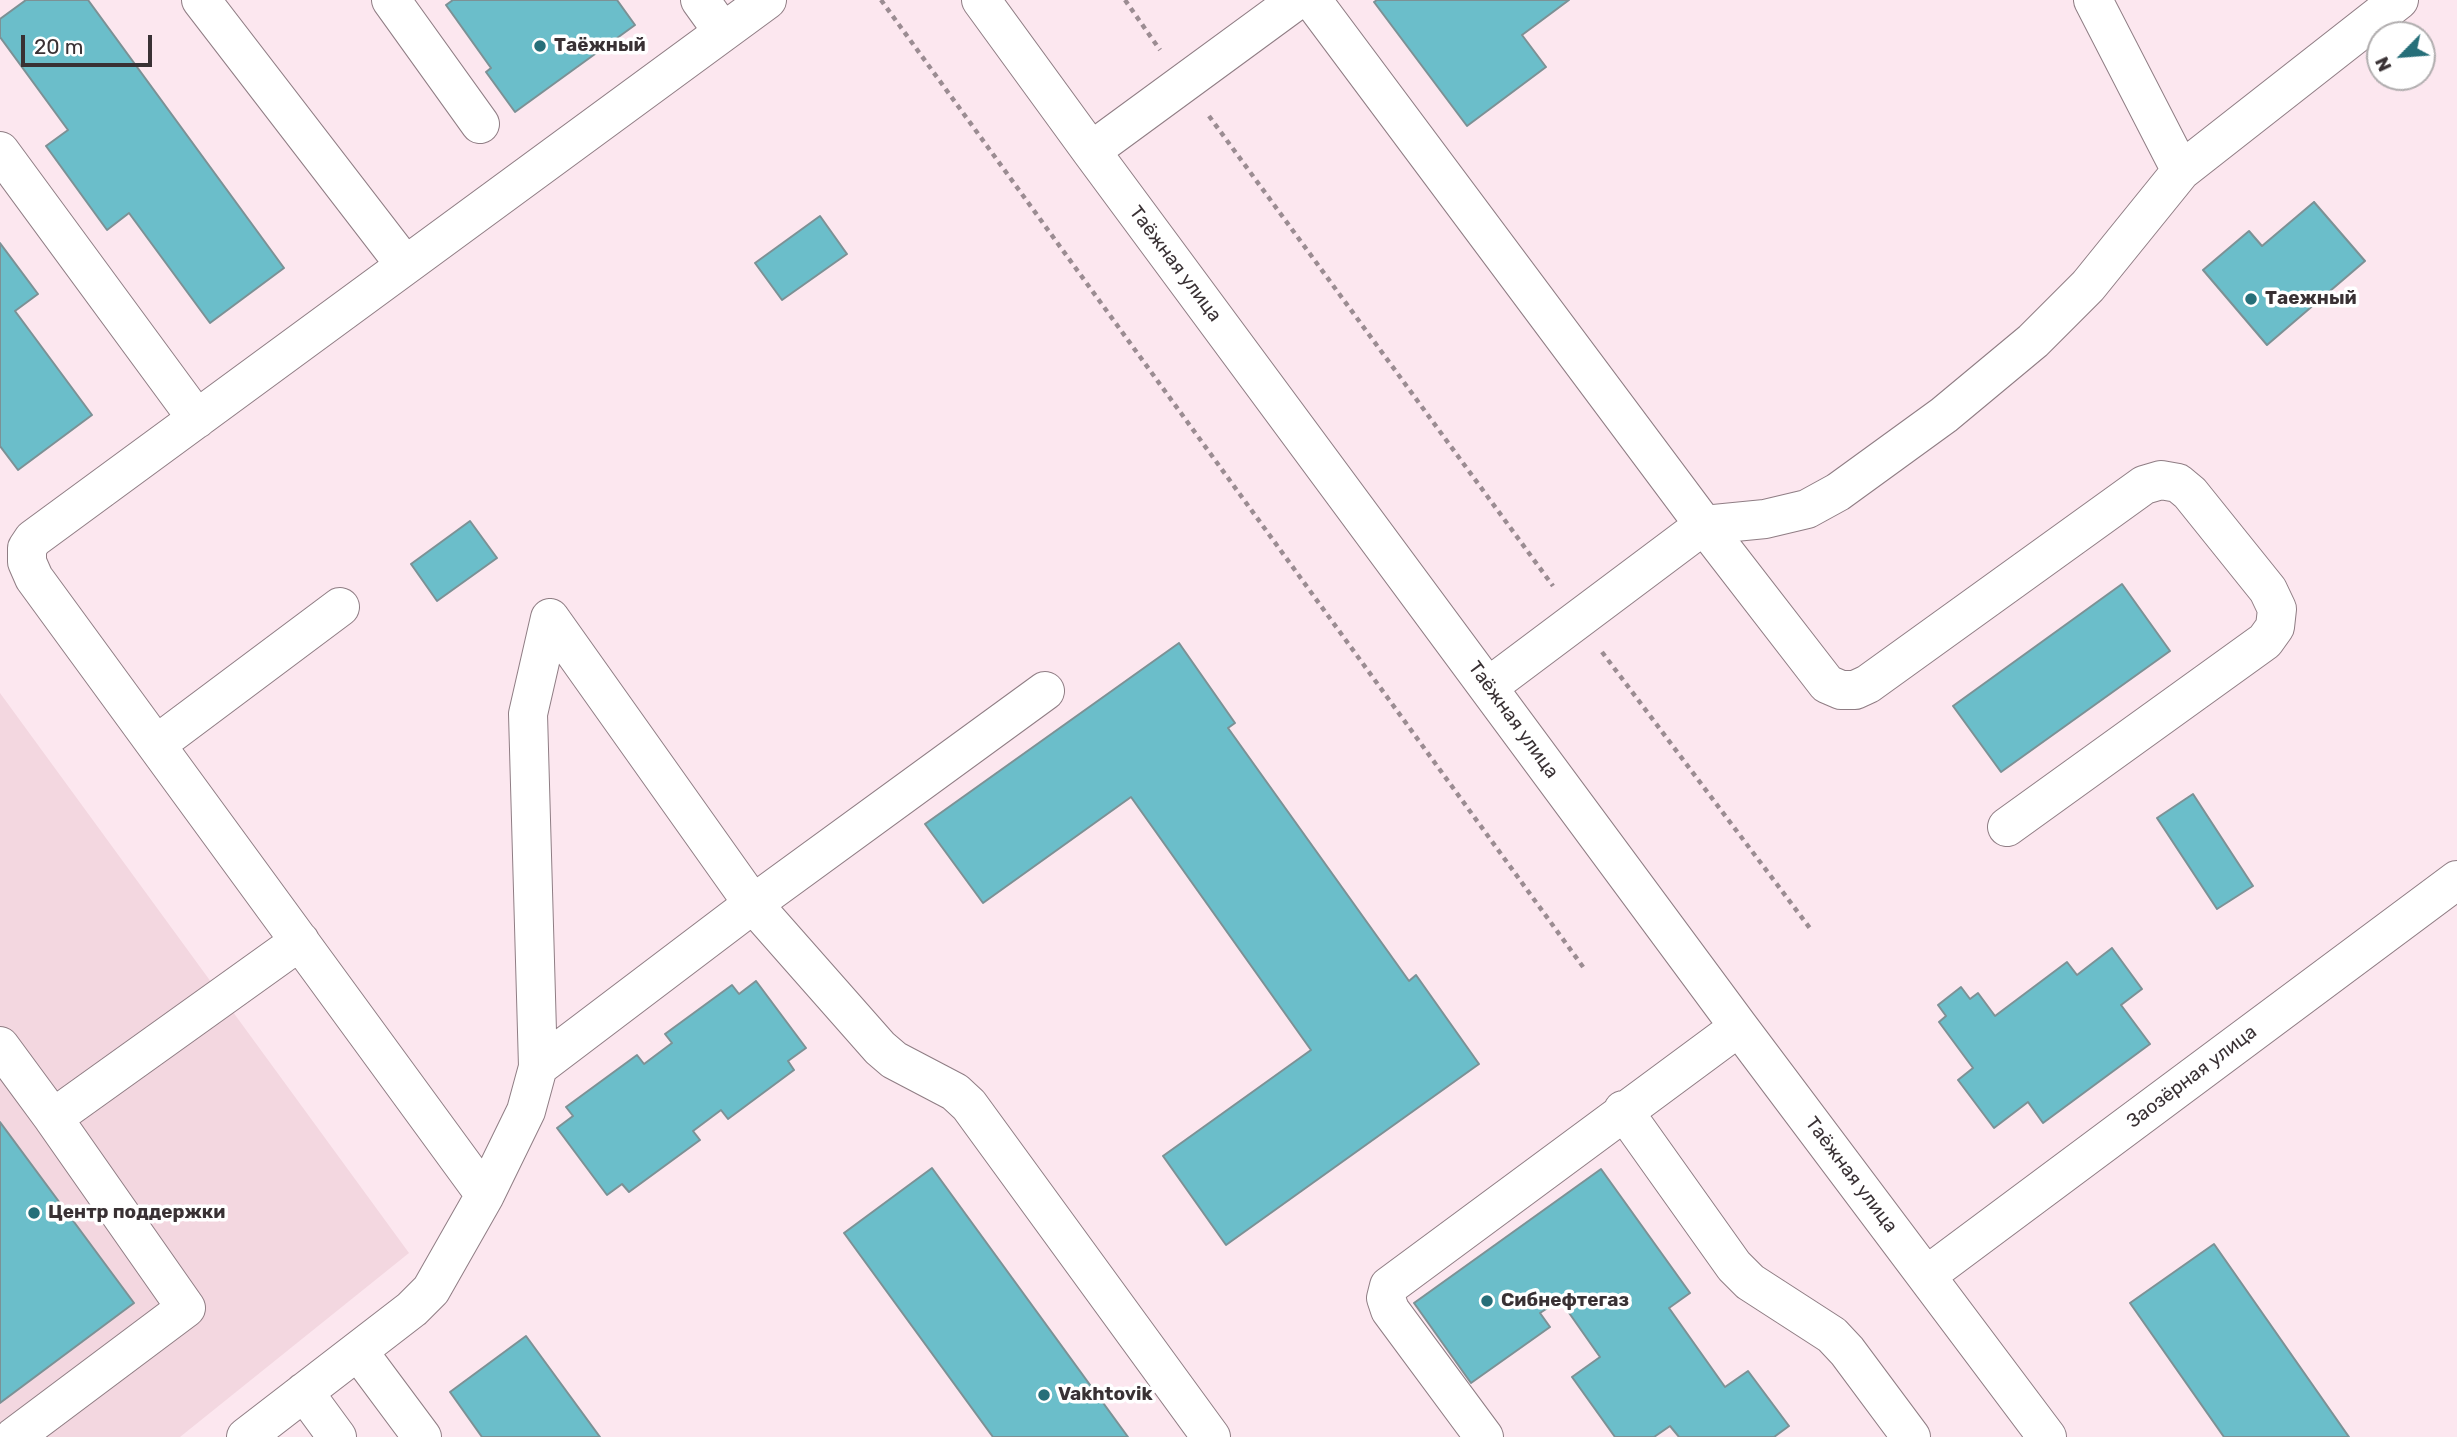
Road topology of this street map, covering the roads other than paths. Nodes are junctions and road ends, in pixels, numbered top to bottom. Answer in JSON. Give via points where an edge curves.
{"nodes":[{"id":1,"x":201,"y":0,"type":"edge"},
{"id":2,"x":391,"y":0,"type":"edge"},
{"id":3,"x":700,"y":0,"type":"edge"},
{"id":4,"x":767,"y":0,"type":"edge"},
{"id":5,"x":981,"y":0,"type":"edge"},
{"id":6,"x":2093,"y":0,"type":"edge"},
{"id":7,"x":2399,"y":0,"type":"edge"},
{"id":8,"x":1289,"y":3,"type":"edge"},
{"id":9,"x":723,"y":32,"type":"junction"},
{"id":10,"x":480,"y":124,"type":"dead end"},
{"id":11,"x":0,"y":151,"type":"edge"},
{"id":12,"x":1091,"y":151,"type":"junction"},
{"id":13,"x":2180,"y":171,"type":"junction"},
{"id":14,"x":405,"y":265,"type":"junction"},
{"id":15,"x":197,"y":419,"type":"junction"},
{"id":16,"x":1704,"y":525,"type":"junction"},
{"id":17,"x":340,"y":607,"type":"dead end"},
{"id":18,"x":1488,"y":687,"type":"junction"},
{"id":19,"x":1045,"y":691,"type":"dead end"},
{"id":20,"x":157,"y":744,"type":"junction"},
{"id":21,"x":2007,"y":827,"type":"dead end"},
{"id":22,"x":2457,"y":880,"type":"edge"},
{"id":23,"x":753,"y":904,"type":"junction"},
{"id":24,"x":300,"y":941,"type":"junction"},
{"id":25,"x":1739,"y":1027,"type":"junction"},
{"id":26,"x":0,"y":1046,"type":"edge"},
{"id":27,"x":538,"y":1067,"type":"junction"},
{"id":28,"x":1623,"y":1110,"type":"junction"},
{"id":29,"x":54,"y":1118,"type":"junction"},
{"id":30,"x":485,"y":1195,"type":"junction"},
{"id":31,"x":1927,"y":1275,"type":"junction"},
{"id":32,"x":358,"y":1351,"type":"junction"},
{"id":33,"x":304,"y":1392,"type":"junction"},
{"id":34,"x":14,"y":1437,"type":"edge"},
{"id":35,"x":246,"y":1437,"type":"edge"},
{"id":36,"x":337,"y":1437,"type":"edge"},
{"id":37,"x":422,"y":1437,"type":"edge"},
{"id":38,"x":1211,"y":1437,"type":"edge"},
{"id":39,"x":1484,"y":1437,"type":"edge"},
{"id":40,"x":1911,"y":1437,"type":"edge"},
{"id":41,"x":2048,"y":1437,"type":"edge"}],
"edges":[{"from":1,"to":14,"type":"street"},
{"from":2,"to":10,"type":"street"},
{"from":3,"to":9,"type":"street"},
{"from":4,"to":9,"type":"street"},
{"from":5,"to":12,"type":"street","name":"Таёжная улица"},
{"from":6,"to":13,"type":"street"},
{"from":7,"to":13,"type":"street"},
{"from":8,"to":12,"type":"street"},
{"from":8,"to":16,"type":"street"},
{"from":9,"to":14,"type":"street"},
{"from":11,"to":15,"type":"street"},
{"from":12,"to":18,"type":"street","name":"Таёжная улица"},
{"from":13,"to":16,"type":"street","via":[[2088,286],[2033,341],[1944,415],[1838,492],[1807,509]]},
{"from":14,"to":15,"type":"street"},
{"from":15,"to":20,"type":"street","via":[[33,539],[27,548],[34,578]]},
{"from":16,"to":18,"type":"street"},
{"from":16,"to":21,"type":"street","via":[[1827,684],[1855,690],[2144,485],[2161,480],[2178,483],[2190,493],[2268,590],[2277,610],[2275,627],[2265,642]]},
{"from":17,"to":20,"type":"street"},
{"from":18,"to":25,"type":"street","name":"Таёжная улица"},
{"from":19,"to":23,"type":"street"},
{"from":20,"to":24,"type":"street"},
{"from":22,"to":31,"type":"street","name":"Заозёрная улица"},
{"from":23,"to":27,"type":"street"},
{"from":23,"to":27,"type":"street","via":[[550,618],[528,714]]},
{"from":23,"to":38,"type":"street","via":[[880,1048],[969,1105]]},
{"from":24,"to":29,"type":"street"},
{"from":24,"to":30,"type":"street"},
{"from":25,"to":28,"type":"street"},
{"from":25,"to":31,"type":"street","name":"Таёжная улица"},
{"from":26,"to":29,"type":"street"},
{"from":27,"to":30,"type":"street","via":[[526,1111]]},
{"from":28,"to":39,"type":"street","via":[[1389,1286],[1390,1310]]},
{"from":28,"to":40,"type":"street","via":[[1734,1266],[1750,1282],[1832,1335]]},
{"from":29,"to":34,"type":"street","via":[[186,1308]]},
{"from":30,"to":32,"type":"street","via":[[431,1290]]},
{"from":31,"to":41,"type":"street","name":"Таёжная улица"},
{"from":32,"to":33,"type":"street"},
{"from":32,"to":37,"type":"street"},
{"from":33,"to":35,"type":"street"},
{"from":33,"to":36,"type":"street"}]}
